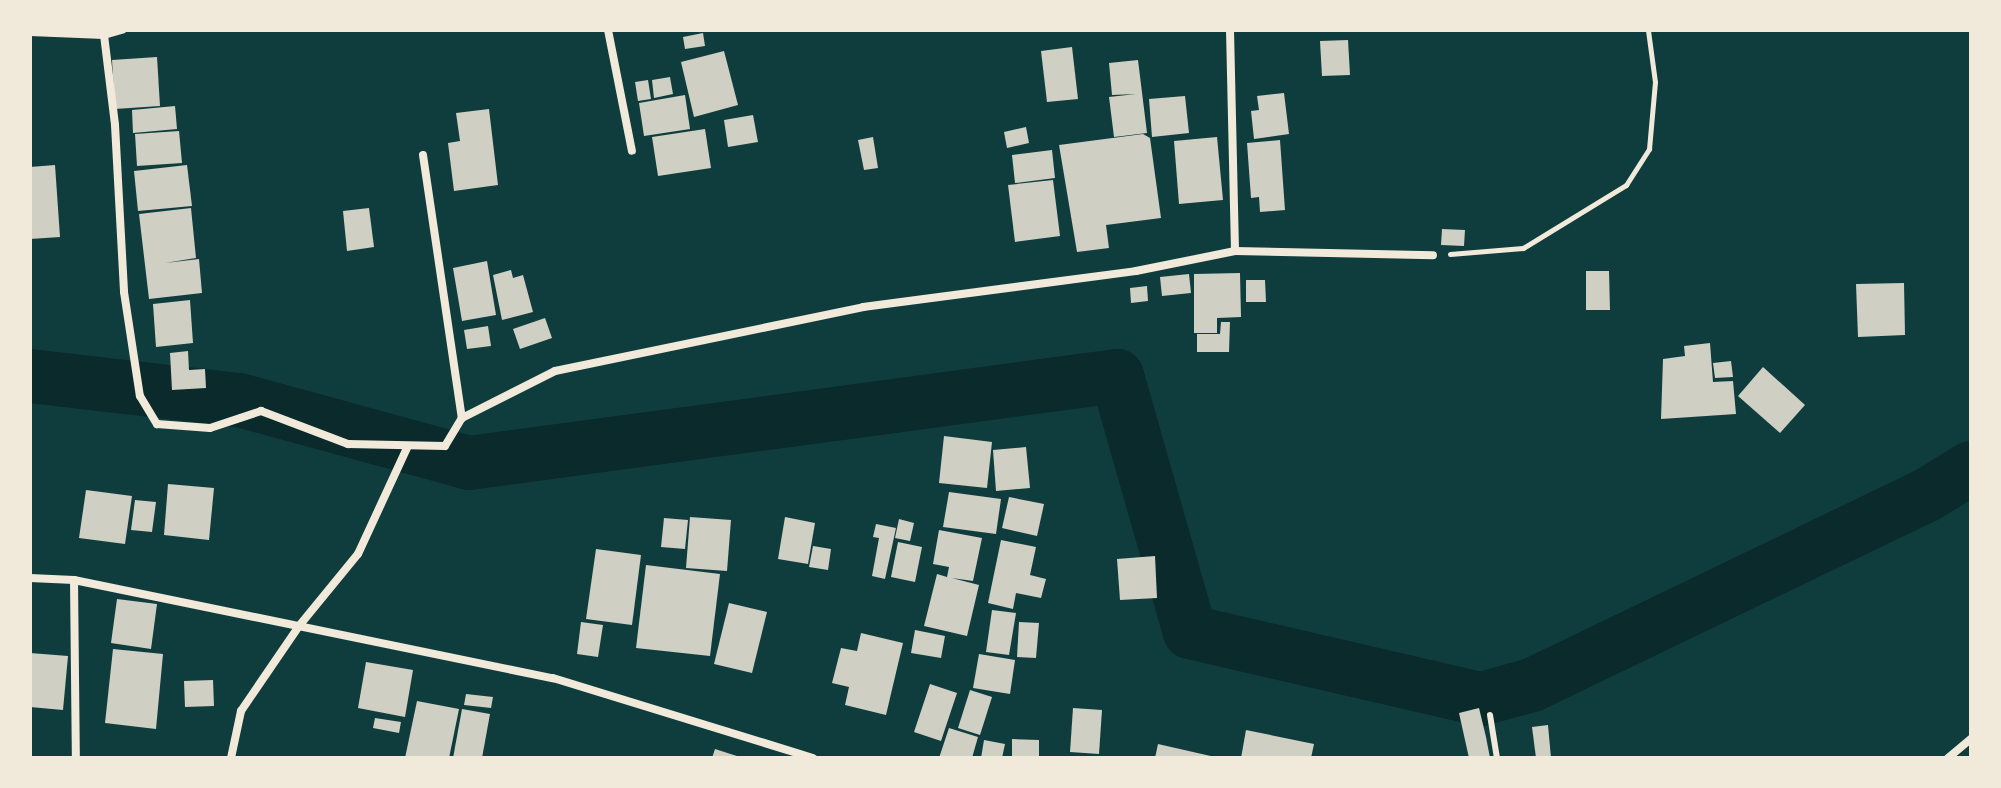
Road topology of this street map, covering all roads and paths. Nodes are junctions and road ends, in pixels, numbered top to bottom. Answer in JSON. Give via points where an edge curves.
{"nodes":[{"id":1,"x":122,"y":30,"type":"edge"},
{"id":2,"x":608,"y":30,"type":"edge"},
{"id":3,"x":1230,"y":30,"type":"edge"},
{"id":4,"x":1648,"y":30,"type":"edge"},
{"id":5,"x":30,"y":32,"type":"edge"},
{"id":6,"x":104,"y":35,"type":"junction"},
{"id":7,"x":632,"y":151,"type":"dead end"},
{"id":8,"x":423,"y":155,"type":"dead end"},
{"id":9,"x":1235,"y":251,"type":"junction"},
{"id":10,"x":1433,"y":255,"type":"joint"},
{"id":11,"x":462,"y":418,"type":"junction"},
{"id":12,"x":407,"y":448,"type":"junction"},
{"id":13,"x":30,"y":578,"type":"edge"},
{"id":14,"x":74,"y":580,"type":"junction"},
{"id":15,"x":299,"y":626,"type":"junction"},
{"id":16,"x":1490,"y":715,"type":"dead end"},
{"id":17,"x":1971,"y":739,"type":"edge"},
{"id":18,"x":76,"y":758,"type":"edge"},
{"id":19,"x":231,"y":758,"type":"edge"},
{"id":20,"x":813,"y":758,"type":"edge"},
{"id":21,"x":1497,"y":758,"type":"edge"},
{"id":22,"x":1948,"y":758,"type":"edge"}],
"edges":[{"from":1,"to":6,"type":"street"},
{"from":2,"to":7,"type":"street"},
{"from":3,"to":9,"type":"street"},
{"from":4,"to":10,"type":"path","via":[[1655,82],[1649,149],[1626,185],[1523,248]]},
{"from":5,"to":6,"type":"street"},
{"from":6,"to":12,"type":"street","via":[[124,292],[140,396],[157,424],[210,428],[261,411],[348,444]]},
{"from":8,"to":11,"type":"street"},
{"from":9,"to":10,"type":"street"},
{"from":9,"to":11,"type":"street","via":[[1136,271],[863,307],[555,371]]},
{"from":11,"to":12,"type":"street","via":[[445,446]]},
{"from":12,"to":15,"type":"street","via":[[358,554]]},
{"from":13,"to":14,"type":"street"},
{"from":14,"to":15,"type":"street"},
{"from":14,"to":18,"type":"street"},
{"from":15,"to":19,"type":"street","via":[[241,711]]},
{"from":15,"to":20,"type":"street","via":[[553,678]]},
{"from":16,"to":21,"type":"lane"},
{"from":17,"to":22,"type":"street"}]}
